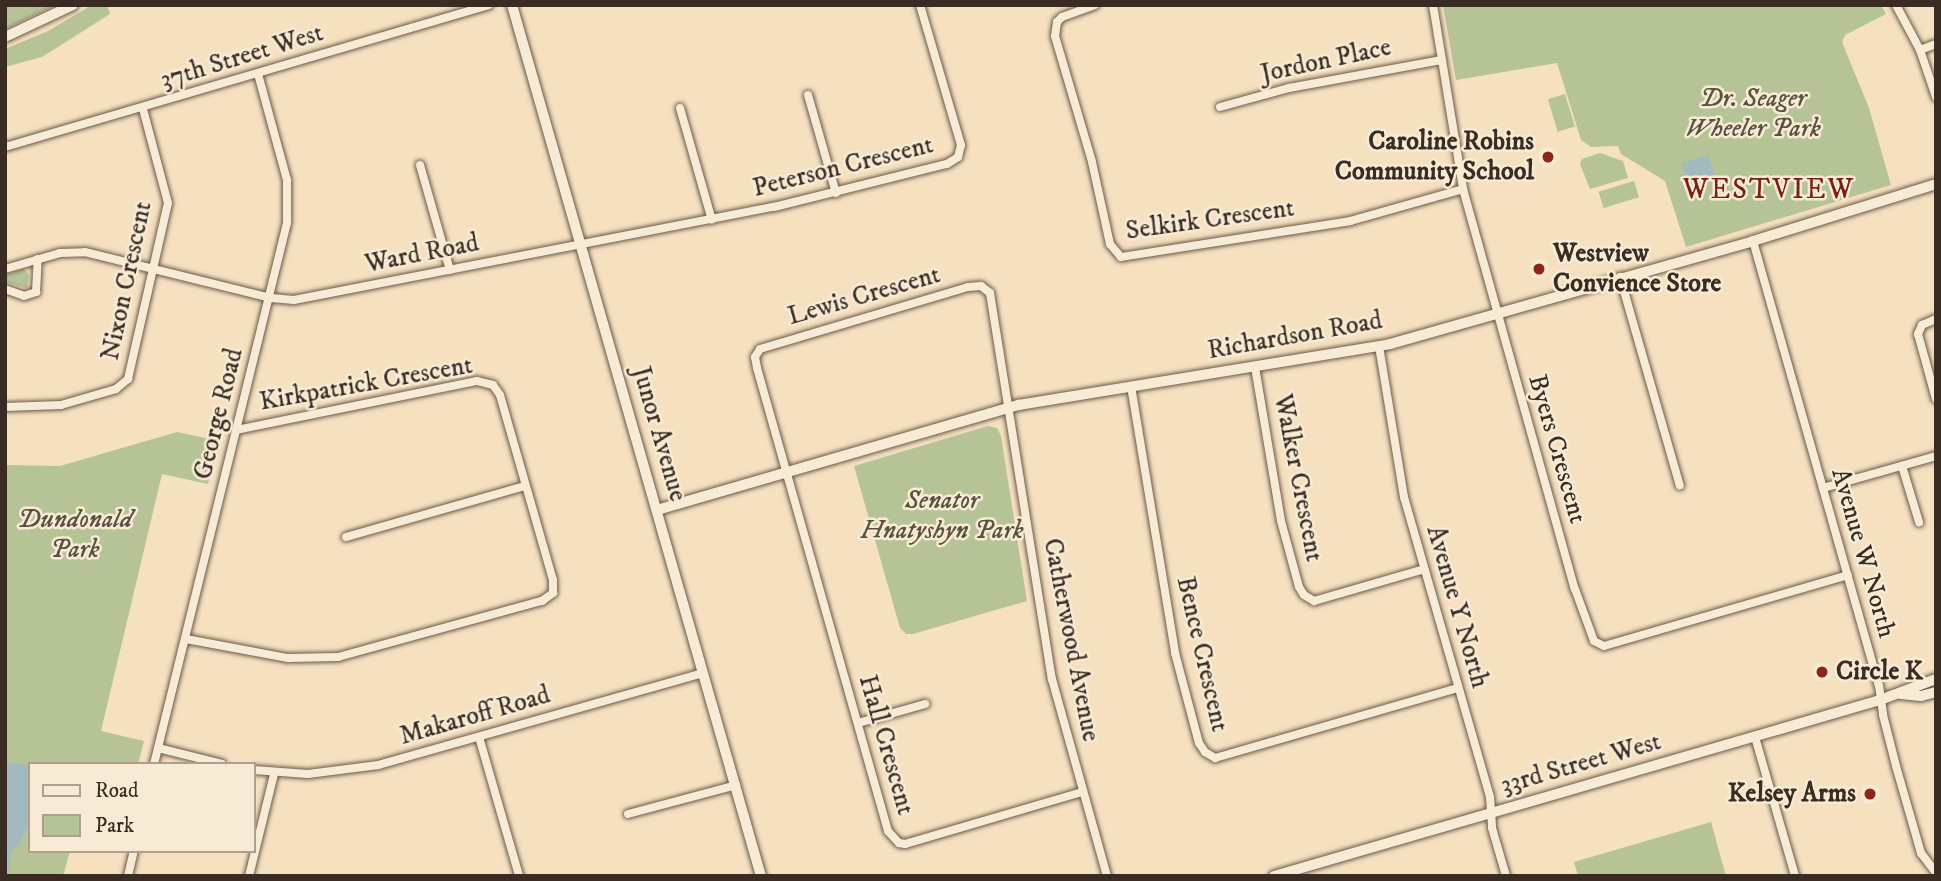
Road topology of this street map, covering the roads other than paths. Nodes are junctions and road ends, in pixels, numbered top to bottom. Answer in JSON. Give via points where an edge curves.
{"nodes":[{"id":1,"x":73,"y":5,"type":"edge"},
{"id":2,"x":489,"y":5,"type":"edge"},
{"id":3,"x":512,"y":5,"type":"edge"},
{"id":4,"x":920,"y":5,"type":"edge"},
{"id":5,"x":1095,"y":5,"type":"edge"},
{"id":6,"x":1433,"y":5,"type":"edge"},
{"id":7,"x":1896,"y":5,"type":"edge"},
{"id":8,"x":5,"y":37,"type":"edge"},
{"id":9,"x":1936,"y":44,"type":"edge"},
{"id":10,"x":1920,"y":50,"type":"junction"},
{"id":11,"x":1441,"y":60,"type":"junction"},
{"id":12,"x":258,"y":74,"type":"junction"},
{"id":13,"x":808,"y":95,"type":"dead end"},
{"id":14,"x":1936,"y":97,"type":"edge"},
{"id":15,"x":1220,"y":107,"type":"dead end"},
{"id":16,"x":680,"y":108,"type":"dead end"},
{"id":17,"x":143,"y":109,"type":"junction"},
{"id":18,"x":5,"y":147,"type":"edge"},
{"id":19,"x":420,"y":165,"type":"dead end"},
{"id":20,"x":1936,"y":184,"type":"edge"},
{"id":21,"x":1463,"y":189,"type":"junction"},
{"id":22,"x":836,"y":193,"type":"junction"},
{"id":23,"x":712,"y":220,"type":"junction"},
{"id":24,"x":1753,"y":240,"type":"junction"},
{"id":25,"x":581,"y":245,"type":"junction"},
{"id":26,"x":38,"y":259,"type":"junction"},
{"id":27,"x":5,"y":269,"type":"edge"},
{"id":28,"x":152,"y":269,"type":"junction"},
{"id":29,"x":450,"y":270,"type":"junction"},
{"id":30,"x":1620,"y":278,"type":"junction"},
{"id":31,"x":5,"y":289,"type":"edge"},
{"id":32,"x":271,"y":298,"type":"junction"},
{"id":33,"x":1497,"y":313,"type":"junction"},
{"id":34,"x":1936,"y":319,"type":"edge"},
{"id":35,"x":1379,"y":346,"type":"junction"},
{"id":36,"x":1255,"y":366,"type":"junction"},
{"id":37,"x":1131,"y":386,"type":"junction"},
{"id":38,"x":1936,"y":398,"type":"edge"},
{"id":39,"x":5,"y":407,"type":"edge"},
{"id":40,"x":1008,"y":408,"type":"junction"},
{"id":41,"x":237,"y":430,"type":"junction"},
{"id":42,"x":1936,"y":456,"type":"edge"},
{"id":43,"x":1902,"y":466,"type":"junction"},
{"id":44,"x":786,"y":472,"type":"junction"},
{"id":45,"x":525,"y":486,"type":"junction"},
{"id":46,"x":1680,"y":486,"type":"dead end"},
{"id":47,"x":1823,"y":488,"type":"junction"},
{"id":48,"x":657,"y":510,"type":"junction"},
{"id":49,"x":1919,"y":522,"type":"dead end"},
{"id":50,"x":346,"y":537,"type":"dead end"},
{"id":51,"x":1424,"y":569,"type":"junction"},
{"id":52,"x":1848,"y":575,"type":"junction"},
{"id":53,"x":186,"y":639,"type":"junction"},
{"id":54,"x":703,"y":673,"type":"junction"},
{"id":55,"x":1936,"y":679,"type":"edge"},
{"id":56,"x":1458,"y":688,"type":"junction"},
{"id":57,"x":1936,"y":692,"type":"edge"},
{"id":58,"x":1901,"y":694,"type":"junction"},
{"id":59,"x":1881,"y":700,"type":"junction"},
{"id":60,"x":925,"y":704,"type":"dead end"},
{"id":61,"x":858,"y":723,"type":"junction"},
{"id":62,"x":479,"y":737,"type":"junction"},
{"id":63,"x":1755,"y":737,"type":"junction"},
{"id":64,"x":158,"y":748,"type":"junction"},
{"id":65,"x":154,"y":762,"type":"edge"},
{"id":66,"x":214,"y":762,"type":"edge"},
{"id":67,"x":256,"y":771,"type":"edge"},
{"id":68,"x":274,"y":774,"type":"junction"},
{"id":69,"x":736,"y":785,"type":"junction"},
{"id":70,"x":1082,"y":792,"type":"junction"},
{"id":71,"x":1491,"y":813,"type":"junction"},
{"id":72,"x":628,"y":814,"type":"dead end"},
{"id":73,"x":256,"y":847,"type":"edge"},
{"id":74,"x":134,"y":853,"type":"edge"},
{"id":75,"x":255,"y":853,"type":"edge"},
{"id":76,"x":1936,"y":873,"type":"edge"},
{"id":77,"x":128,"y":876,"type":"edge"},
{"id":78,"x":249,"y":876,"type":"edge"},
{"id":79,"x":519,"y":876,"type":"edge"},
{"id":80,"x":761,"y":876,"type":"edge"},
{"id":81,"x":1107,"y":876,"type":"edge"},
{"id":82,"x":1274,"y":876,"type":"edge"},
{"id":83,"x":1506,"y":876,"type":"edge"},
{"id":84,"x":1795,"y":876,"type":"edge"}],
"edges":[{"from":1,"to":8,"type":"street"},
{"from":2,"to":12,"type":"street","name":"37th Street West"},
{"from":3,"to":25,"type":"street","name":"Junor Avenue"},
{"from":4,"to":22,"type":"street","name":"Peterson Crescent","via":[[960,153],[947,164]]},
{"from":5,"to":21,"type":"street","name":"Selkirk Crescent","via":[[1062,17],[1055,36],[1092,162],[1110,244],[1121,257],[1350,221]]},
{"from":6,"to":11,"type":"street","name":"Byers Crescent"},
{"from":7,"to":10,"type":"street"},
{"from":9,"to":10,"type":"street"},
{"from":10,"to":14,"type":"street"},
{"from":11,"to":15,"type":"street","name":"Jordon Place","via":[[1289,88]]},
{"from":11,"to":21,"type":"street","name":"Byers Crescent"},
{"from":12,"to":17,"type":"street","name":"37th Street West"},
{"from":12,"to":32,"type":"street","name":"George Road","via":[[289,194]]},
{"from":13,"to":22,"type":"street"},
{"from":16,"to":23,"type":"street"},
{"from":17,"to":18,"type":"street","name":"37th Street West"},
{"from":17,"to":28,"type":"street","name":"Nixon Crescent","via":[[168,193],[167,215]]},
{"from":19,"to":29,"type":"street"},
{"from":20,"to":24,"type":"street","name":"Richardson Road"},
{"from":21,"to":33,"type":"street","name":"Byers Crescent"},
{"from":22,"to":23,"type":"street","name":"Peterson Crescent"},
{"from":23,"to":25,"type":"street","name":"Peterson Crescent"},
{"from":24,"to":30,"type":"street","name":"Richardson Road"},
{"from":24,"to":47,"type":"street","name":"Avenue W North"},
{"from":25,"to":29,"type":"street","name":"Ward Road"},
{"from":25,"to":48,"type":"street","name":"Junor Avenue"},
{"from":26,"to":27,"type":"street","name":"Ward Road"},
{"from":26,"to":28,"type":"street","name":"Ward Road","via":[[85,253]]},
{"from":26,"to":31,"type":"street","via":[[33,295]]},
{"from":28,"to":32,"type":"street","name":"Ward Road"},
{"from":28,"to":39,"type":"street","name":"Nixon Crescent","via":[[125,384],[61,405]]},
{"from":29,"to":32,"type":"street","name":"Ward Road","via":[[294,300]]},
{"from":30,"to":33,"type":"street","name":"Richardson Road"},
{"from":30,"to":46,"type":"street"},
{"from":32,"to":41,"type":"street","name":"George Road"},
{"from":33,"to":35,"type":"street","name":"Richardson Road"},
{"from":33,"to":52,"type":"street","name":"Byers Crescent","via":[[1589,634],[1598,645]]},
{"from":34,"to":38,"type":"street","via":[[1922,325],[1918,334]]},
{"from":35,"to":36,"type":"street","name":"Richardson Road"},
{"from":35,"to":51,"type":"street","name":"Avenue Y North","via":[[1401,487]]},
{"from":36,"to":37,"type":"street","name":"Richardson Road"},
{"from":36,"to":51,"type":"street","name":"Walker Crescent","via":[[1280,521],[1304,595],[1314,601]]},
{"from":37,"to":40,"type":"street","name":"Richardson Road"},
{"from":37,"to":56,"type":"street","name":"Bence Crescent","via":[[1175,653],[1205,752],[1215,758]]},
{"from":40,"to":44,"type":"street","name":"Richardson Road"},
{"from":40,"to":44,"type":"street","name":"Lewis Crescent","via":[[990,293],[977,286],[956,291],[760,349],[755,357],[757,368]]},
{"from":40,"to":70,"type":"street","name":"Catherwood Avenue","via":[[1052,678]]},
{"from":41,"to":45,"type":"street","name":"Kirkpatrick Crescent","via":[[477,381],[498,389]]},
{"from":41,"to":53,"type":"street","name":"George Road"},
{"from":42,"to":43,"type":"street"},
{"from":43,"to":47,"type":"street"},
{"from":43,"to":49,"type":"street"},
{"from":44,"to":48,"type":"street","name":"Richardson Road"},
{"from":44,"to":61,"type":"street","name":"Hall Crescent"},
{"from":45,"to":50,"type":"street"},
{"from":45,"to":53,"type":"street","name":"Kirkpatrick Crescent","via":[[553,580],[550,598],[338,657],[288,659]]},
{"from":47,"to":52,"type":"street","name":"Avenue W North"},
{"from":48,"to":54,"type":"street","name":"Junor Avenue"},
{"from":51,"to":56,"type":"street","name":"Avenue Y North"},
{"from":52,"to":59,"type":"street","name":"Avenue W North"},
{"from":53,"to":64,"type":"street","name":"George Road"},
{"from":54,"to":62,"type":"street","name":"Makaroff Road"},
{"from":54,"to":69,"type":"street","name":"Junor Avenue"},
{"from":55,"to":58,"type":"street","name":"33rd Street West"},
{"from":56,"to":71,"type":"street","name":"Avenue Y North"},
{"from":57,"to":58,"type":"street","name":"33rd Street West"},
{"from":58,"to":59,"type":"street","name":"33rd Street West"},
{"from":59,"to":63,"type":"street","name":"33rd Street West"},
{"from":59,"to":76,"type":"street","name":"Avenue W North","via":[[1921,853]]},
{"from":60,"to":61,"type":"street"},
{"from":61,"to":70,"type":"street","name":"Hall Crescent","via":[[888,831],[899,843]]},
{"from":62,"to":68,"type":"street","name":"Makaroff Road","via":[[358,769]]},
{"from":62,"to":79,"type":"street"},
{"from":63,"to":71,"type":"street","name":"33rd Street West"},
{"from":63,"to":84,"type":"street"},
{"from":64,"to":65,"type":"street","name":"George Road"},
{"from":64,"to":66,"type":"street"},
{"from":67,"to":68,"type":"street","name":"Makaroff Road"},
{"from":68,"to":73,"type":"street"},
{"from":69,"to":72,"type":"street"},
{"from":69,"to":80,"type":"street","name":"Junor Avenue"},
{"from":70,"to":81,"type":"street","name":"Catherwood Avenue"},
{"from":71,"to":82,"type":"street","name":"33rd Street West"},
{"from":71,"to":83,"type":"street","name":"Avenue Y North"},
{"from":74,"to":77,"type":"street"},
{"from":75,"to":78,"type":"street"}]}
